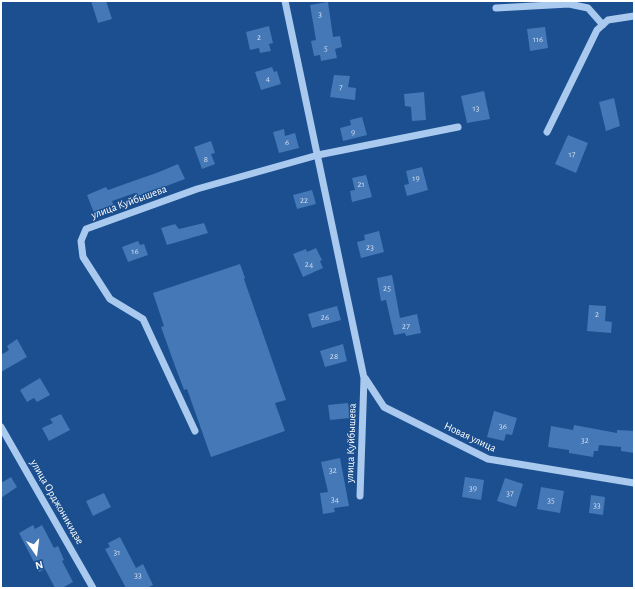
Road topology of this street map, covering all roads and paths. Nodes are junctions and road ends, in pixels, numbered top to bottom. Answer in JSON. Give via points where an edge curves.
{"nodes":[{"id":1,"x":285,"y":1,"type":"edge"},
{"id":2,"x":496,"y":8,"type":"dead end"},
{"id":3,"x":634,"y":16,"type":"edge"},
{"id":4,"x":603,"y":25,"type":"junction"},
{"id":5,"x":458,"y":127,"type":"dead end"},
{"id":6,"x":548,"y":132,"type":"dead end"},
{"id":7,"x":318,"y":155,"type":"junction"},
{"id":8,"x":364,"y":378,"type":"junction"},
{"id":9,"x":1,"y":427,"type":"edge"},
{"id":10,"x":195,"y":431,"type":"dead end"},
{"id":11,"x":634,"y":483,"type":"edge"},
{"id":12,"x":360,"y":496,"type":"dead end"},
{"id":13,"x":93,"y":588,"type":"edge"}],
"edges":[{"from":1,"to":7,"type":"street","name":"улица Куйбышева"},
{"from":2,"to":4,"type":"street","via":[[569,4],[588,8]]},
{"from":3,"to":4,"type":"street","via":[[608,20]]},
{"from":4,"to":6,"type":"street","via":[[597,30]]},
{"from":5,"to":7,"type":"street","name":"улица Куйбышева"},
{"from":7,"to":8,"type":"street","name":"улица Куйбышева"},
{"from":7,"to":10,"type":"street","name":"улица Куйбышева","via":[[196,188],[86,229],[81,241],[83,256],[110,299],[142,319]]},
{"from":8,"to":11,"type":"street","name":"Новая улица","via":[[384,407],[488,459]]},
{"from":8,"to":12,"type":"street","name":"улица Куйбышева"},
{"from":9,"to":13,"type":"street","name":"улица Орджоникидзе"}]}
